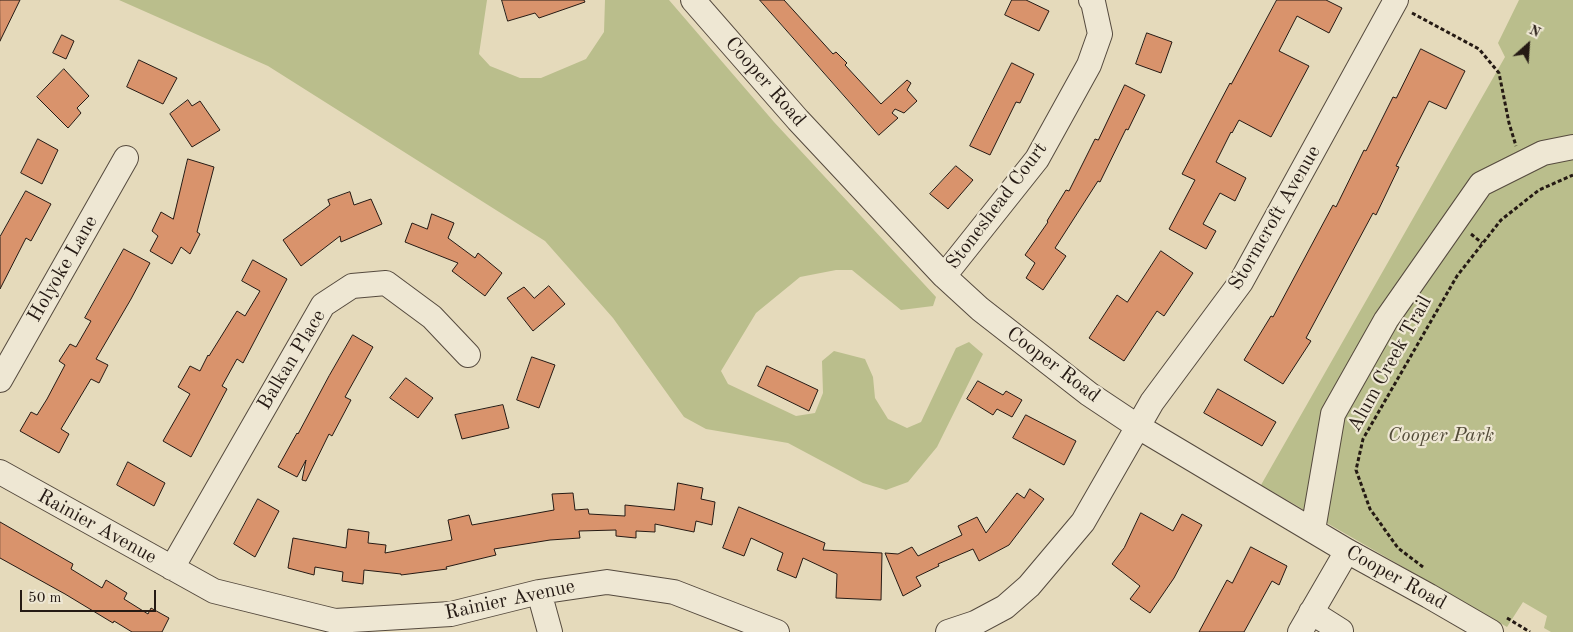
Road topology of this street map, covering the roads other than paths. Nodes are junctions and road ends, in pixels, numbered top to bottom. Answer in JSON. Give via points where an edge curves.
{"nodes":[{"id":1,"x":693,"y":0,"type":"edge"},
{"id":2,"x":1091,"y":0,"type":"edge"},
{"id":3,"x":1395,"y":1,"type":"edge"},
{"id":4,"x":1573,"y":147,"type":"edge"},
{"id":5,"x":126,"y":158,"type":"dead end"},
{"id":6,"x":944,"y":276,"type":"junction"},
{"id":7,"x":468,"y":355,"type":"dead end"},
{"id":8,"x":0,"y":380,"type":"edge"},
{"id":9,"x":1137,"y":426,"type":"junction"},
{"id":10,"x":0,"y":472,"type":"edge"},
{"id":11,"x":1313,"y":530,"type":"junction"},
{"id":12,"x":1347,"y":551,"type":"junction"},
{"id":13,"x":172,"y":568,"type":"junction"},
{"id":14,"x":539,"y":592,"type":"junction"},
{"id":15,"x":1305,"y":622,"type":"edge"},
{"id":16,"x":1498,"y":625,"type":"edge"},
{"id":17,"x":1345,"y":626,"type":"edge"},
{"id":18,"x":977,"y":628,"type":"edge"},
{"id":19,"x":550,"y":632,"type":"edge"},
{"id":20,"x":777,"y":632,"type":"edge"},
{"id":21,"x":948,"y":632,"type":"edge"}],
"edges":[{"from":1,"to":6,"type":"street","name":"Cooper Road","via":[[798,120]]},
{"from":2,"to":6,"type":"street","name":"Stoneshead Court","via":[[1100,34],[1089,65],[1037,159]]},
{"from":3,"to":9,"type":"street","name":"Stormcroft Avenue","via":[[1241,282]]},
{"from":4,"to":11,"type":"street","via":[[1543,153],[1481,184],[1386,320],[1333,414]]},
{"from":5,"to":8,"type":"street","name":"Holyoke Lane"},
{"from":6,"to":9,"type":"street","name":"Cooper Road","via":[[980,309],[1089,394]]},
{"from":7,"to":13,"type":"street","name":"Balkan Place","via":[[432,317],[386,283],[352,286],[323,305]]},
{"from":9,"to":11,"type":"street","name":"Cooper Road"},
{"from":9,"to":18,"type":"street","via":[[1083,522],[1029,586]]},
{"from":10,"to":13,"type":"street","name":"Rainier Avenue"},
{"from":11,"to":12,"type":"street","name":"Cooper Road"},
{"from":12,"to":15,"type":"street"},
{"from":12,"to":16,"type":"street","name":"Cooper Road","via":[[1429,596]]},
{"from":13,"to":14,"type":"street","name":"Rainier Avenue","via":[[214,591],[335,621],[452,614]]},
{"from":14,"to":19,"type":"street"},
{"from":14,"to":20,"type":"street","name":"Rainier Avenue","via":[[607,582],[674,592]]},
{"from":15,"to":17,"type":"street"},
{"from":18,"to":21,"type":"street"}]}
